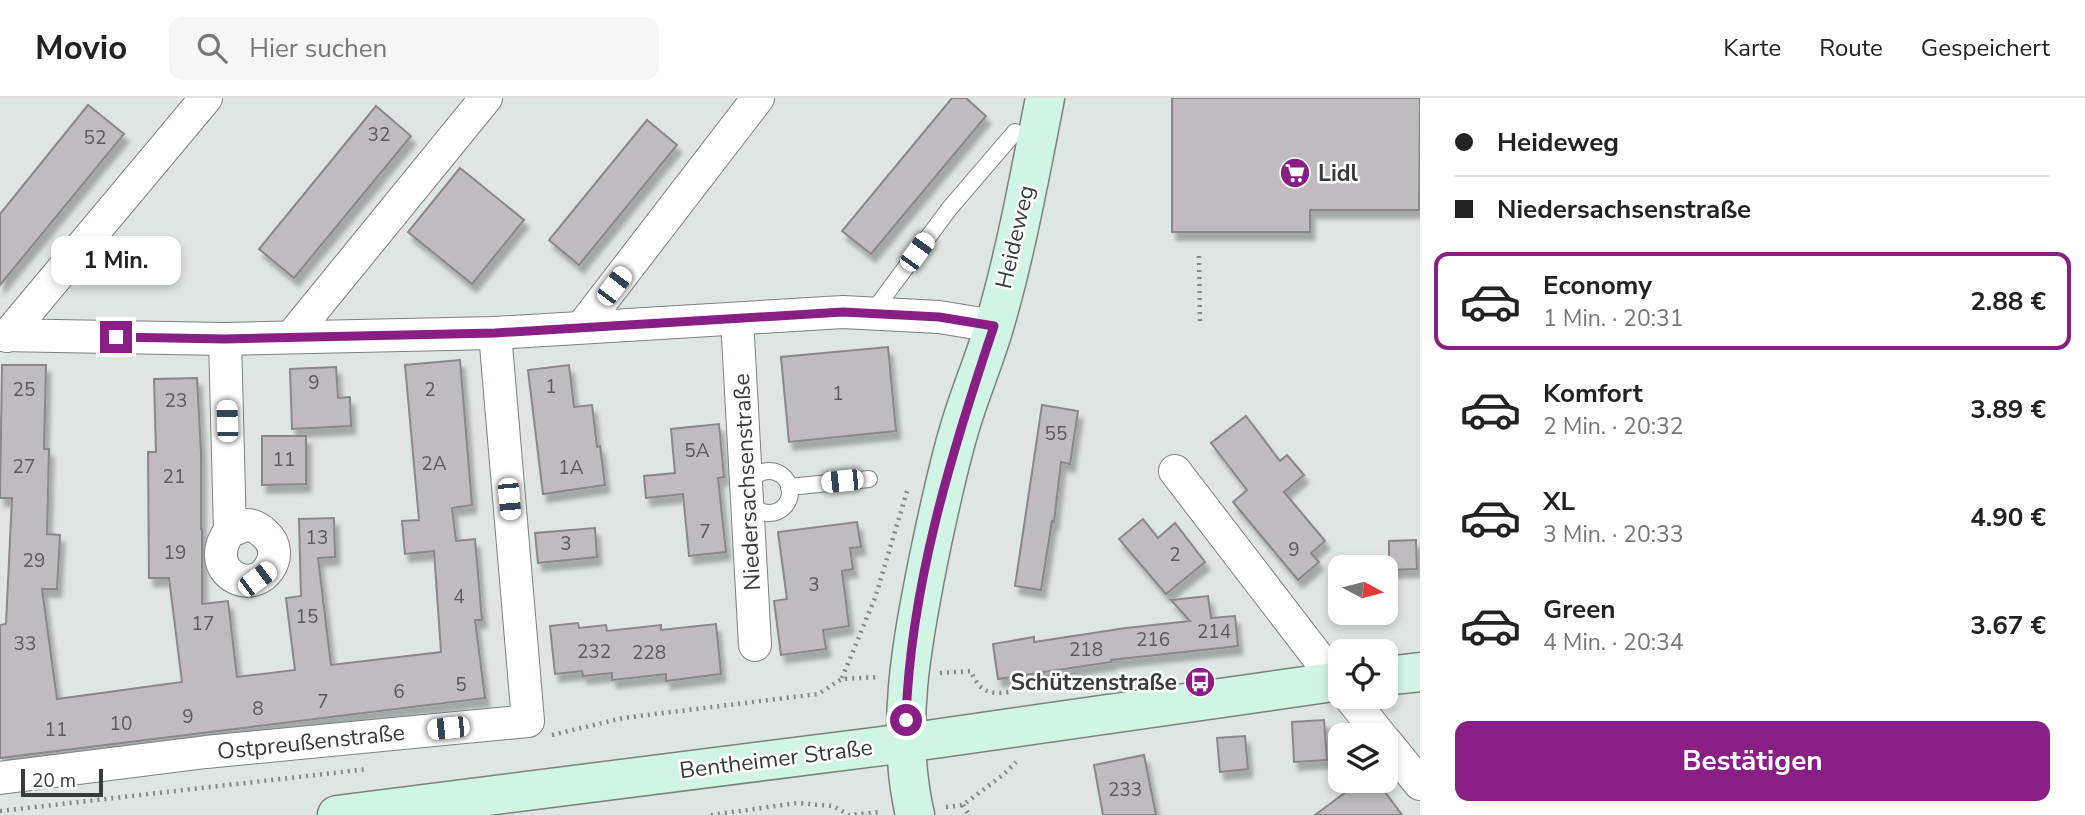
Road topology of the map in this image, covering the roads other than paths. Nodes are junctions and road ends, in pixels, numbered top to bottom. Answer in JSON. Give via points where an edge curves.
{"nodes":[{"id":1,"x":206,"y":98,"type":"edge"},
{"id":2,"x":486,"y":98,"type":"edge"},
{"id":3,"x":758,"y":98,"type":"edge"},
{"id":4,"x":1045,"y":98,"type":"edge"},
{"id":5,"x":1014,"y":132,"type":"dead end"},
{"id":6,"x":872,"y":313,"type":"junction"},
{"id":7,"x":737,"y":319,"type":"junction"},
{"id":8,"x":994,"y":326,"type":"junction"},
{"id":9,"x":582,"y":327,"type":"junction"},
{"id":10,"x":495,"y":333,"type":"junction"},
{"id":11,"x":3,"y":336,"type":"edge"},
{"id":12,"x":292,"y":336,"type":"junction"},
{"id":13,"x":225,"y":339,"type":"junction"},
{"id":14,"x":1175,"y":471,"type":"dead end"},
{"id":15,"x":869,"y":479,"type":"dead end"},
{"id":16,"x":789,"y":486,"type":"junction"},
{"id":17,"x":748,"y":494,"type":"junction"},
{"id":18,"x":230,"y":531,"type":"dead end"},
{"id":19,"x":755,"y":645,"type":"dead end"},
{"id":20,"x":1328,"y":669,"type":"edge"},
{"id":21,"x":1420,"y":672,"type":"edge"},
{"id":22,"x":1398,"y":675,"type":"edge"},
{"id":23,"x":1328,"y":689,"type":"edge"},
{"id":24,"x":1359,"y":709,"type":"edge"},
{"id":25,"x":1370,"y":723,"type":"edge"},
{"id":26,"x":906,"y":743,"type":"junction"},
{"id":27,"x":1398,"y":757,"type":"edge"},
{"id":28,"x":0,"y":778,"type":"edge"},
{"id":29,"x":1420,"y":784,"type":"edge"},
{"id":30,"x":914,"y":812,"type":"edge"},
{"id":31,"x":337,"y":815,"type":"edge"}],
"edges":[{"from":1,"to":11,"type":"street"},
{"from":2,"to":12,"type":"street"},
{"from":3,"to":9,"type":"street"},
{"from":4,"to":8,"type":"street","name":"Heideweg"},
{"from":5,"to":6,"type":"lane","via":[[948,209]]},
{"from":6,"to":7,"type":"street"},
{"from":6,"to":8,"type":"street"},
{"from":7,"to":9,"type":"street"},
{"from":7,"to":17,"type":"street","name":"Niedersachsenstraße"},
{"from":8,"to":26,"type":"street","name":"Heideweg","via":[[960,427],[916,622],[908,675]]},
{"from":9,"to":10,"type":"street"},
{"from":10,"to":12,"type":"street"},
{"from":10,"to":28,"type":"street","name":"Ostpreußenstraße","via":[[528,721],[206,752]]},
{"from":11,"to":13,"type":"street"},
{"from":12,"to":13,"type":"street"},
{"from":13,"to":18,"type":"street"},
{"from":14,"to":20,"type":"street"},
{"from":15,"to":16,"type":"lane"},
{"from":16,"to":17,"type":"lane","via":[[782,475],[769,471],[756,476]]},
{"from":16,"to":17,"type":"lane","via":[[785,506],[773,513],[754,507]]},
{"from":17,"to":19,"type":"street","name":"Niedersachsenstraße"},
{"from":21,"to":22,"type":"street"},
{"from":23,"to":26,"type":"street","name":"Bentheimer Straße"},
{"from":24,"to":25,"type":"street"},
{"from":26,"to":30,"type":"street","name":"Heideweg"},
{"from":26,"to":31,"type":"street","name":"Bentheimer Straße"},
{"from":27,"to":29,"type":"street"}]}
